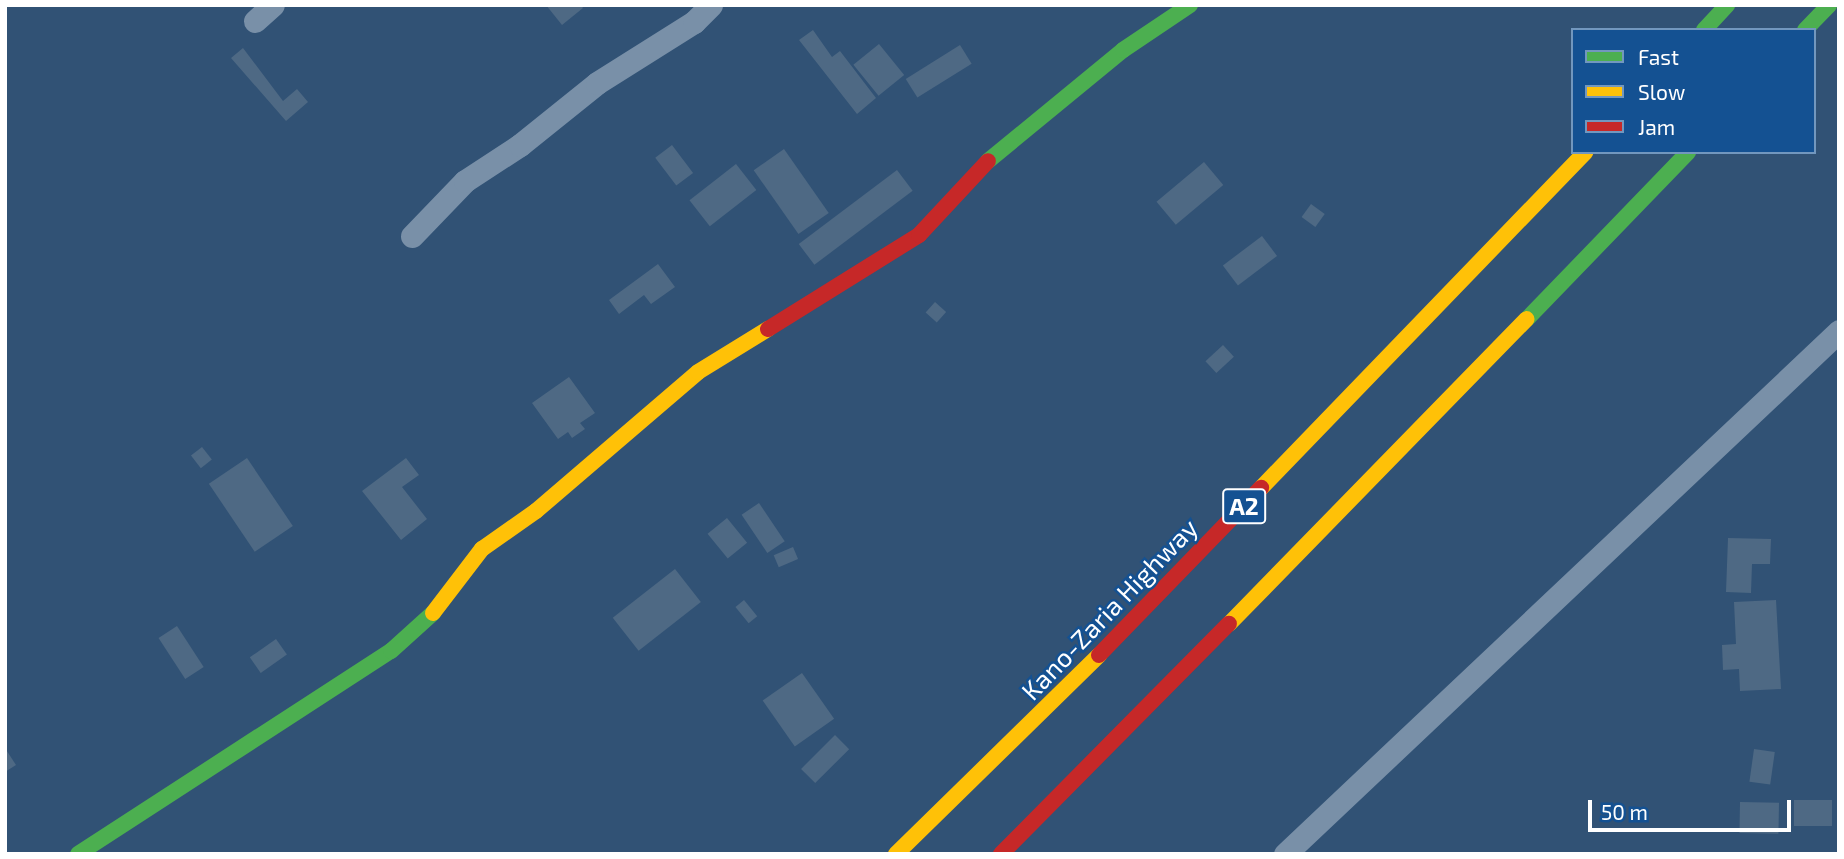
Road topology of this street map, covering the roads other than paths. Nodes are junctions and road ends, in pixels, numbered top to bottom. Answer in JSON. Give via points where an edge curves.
{"nodes":[{"id":1,"x":273,"y":5,"type":"edge"},
{"id":2,"x":711,"y":5,"type":"edge"},
{"id":3,"x":1190,"y":5,"type":"edge"},
{"id":4,"x":1727,"y":5,"type":"edge"},
{"id":5,"x":1829,"y":5,"type":"edge"},
{"id":6,"x":255,"y":21,"type":"dead end"},
{"id":7,"x":1706,"y":28,"type":"edge"},
{"id":8,"x":1807,"y":28,"type":"edge"},
{"id":9,"x":1583,"y":154,"type":"edge"},
{"id":10,"x":1686,"y":154,"type":"edge"},
{"id":11,"x":412,"y":236,"type":"dead end"},
{"id":12,"x":1839,"y":331,"type":"edge"},
{"id":13,"x":79,"y":854,"type":"edge"},
{"id":14,"x":897,"y":854,"type":"edge"},
{"id":15,"x":1001,"y":854,"type":"edge"},
{"id":16,"x":1285,"y":854,"type":"edge"}],
"edges":[{"from":1,"to":6,"type":"street"},
{"from":2,"to":11,"type":"street","via":[[694,22],[597,83],[520,145],[465,181]]},
{"from":3,"to":13,"type":"main road","via":[[1123,50],[988,161],[919,235],[698,372],[536,511],[482,549],[428,620],[391,652]]},
{"from":4,"to":7,"type":"main road"},
{"from":5,"to":8,"type":"main road"},
{"from":9,"to":14,"type":"main road","name":"Kano-Zaria Highway","number":"A2","via":[[1070,685]]},
{"from":10,"to":15,"type":"main road","via":[[1357,496]]},
{"from":12,"to":16,"type":"street"}]}
